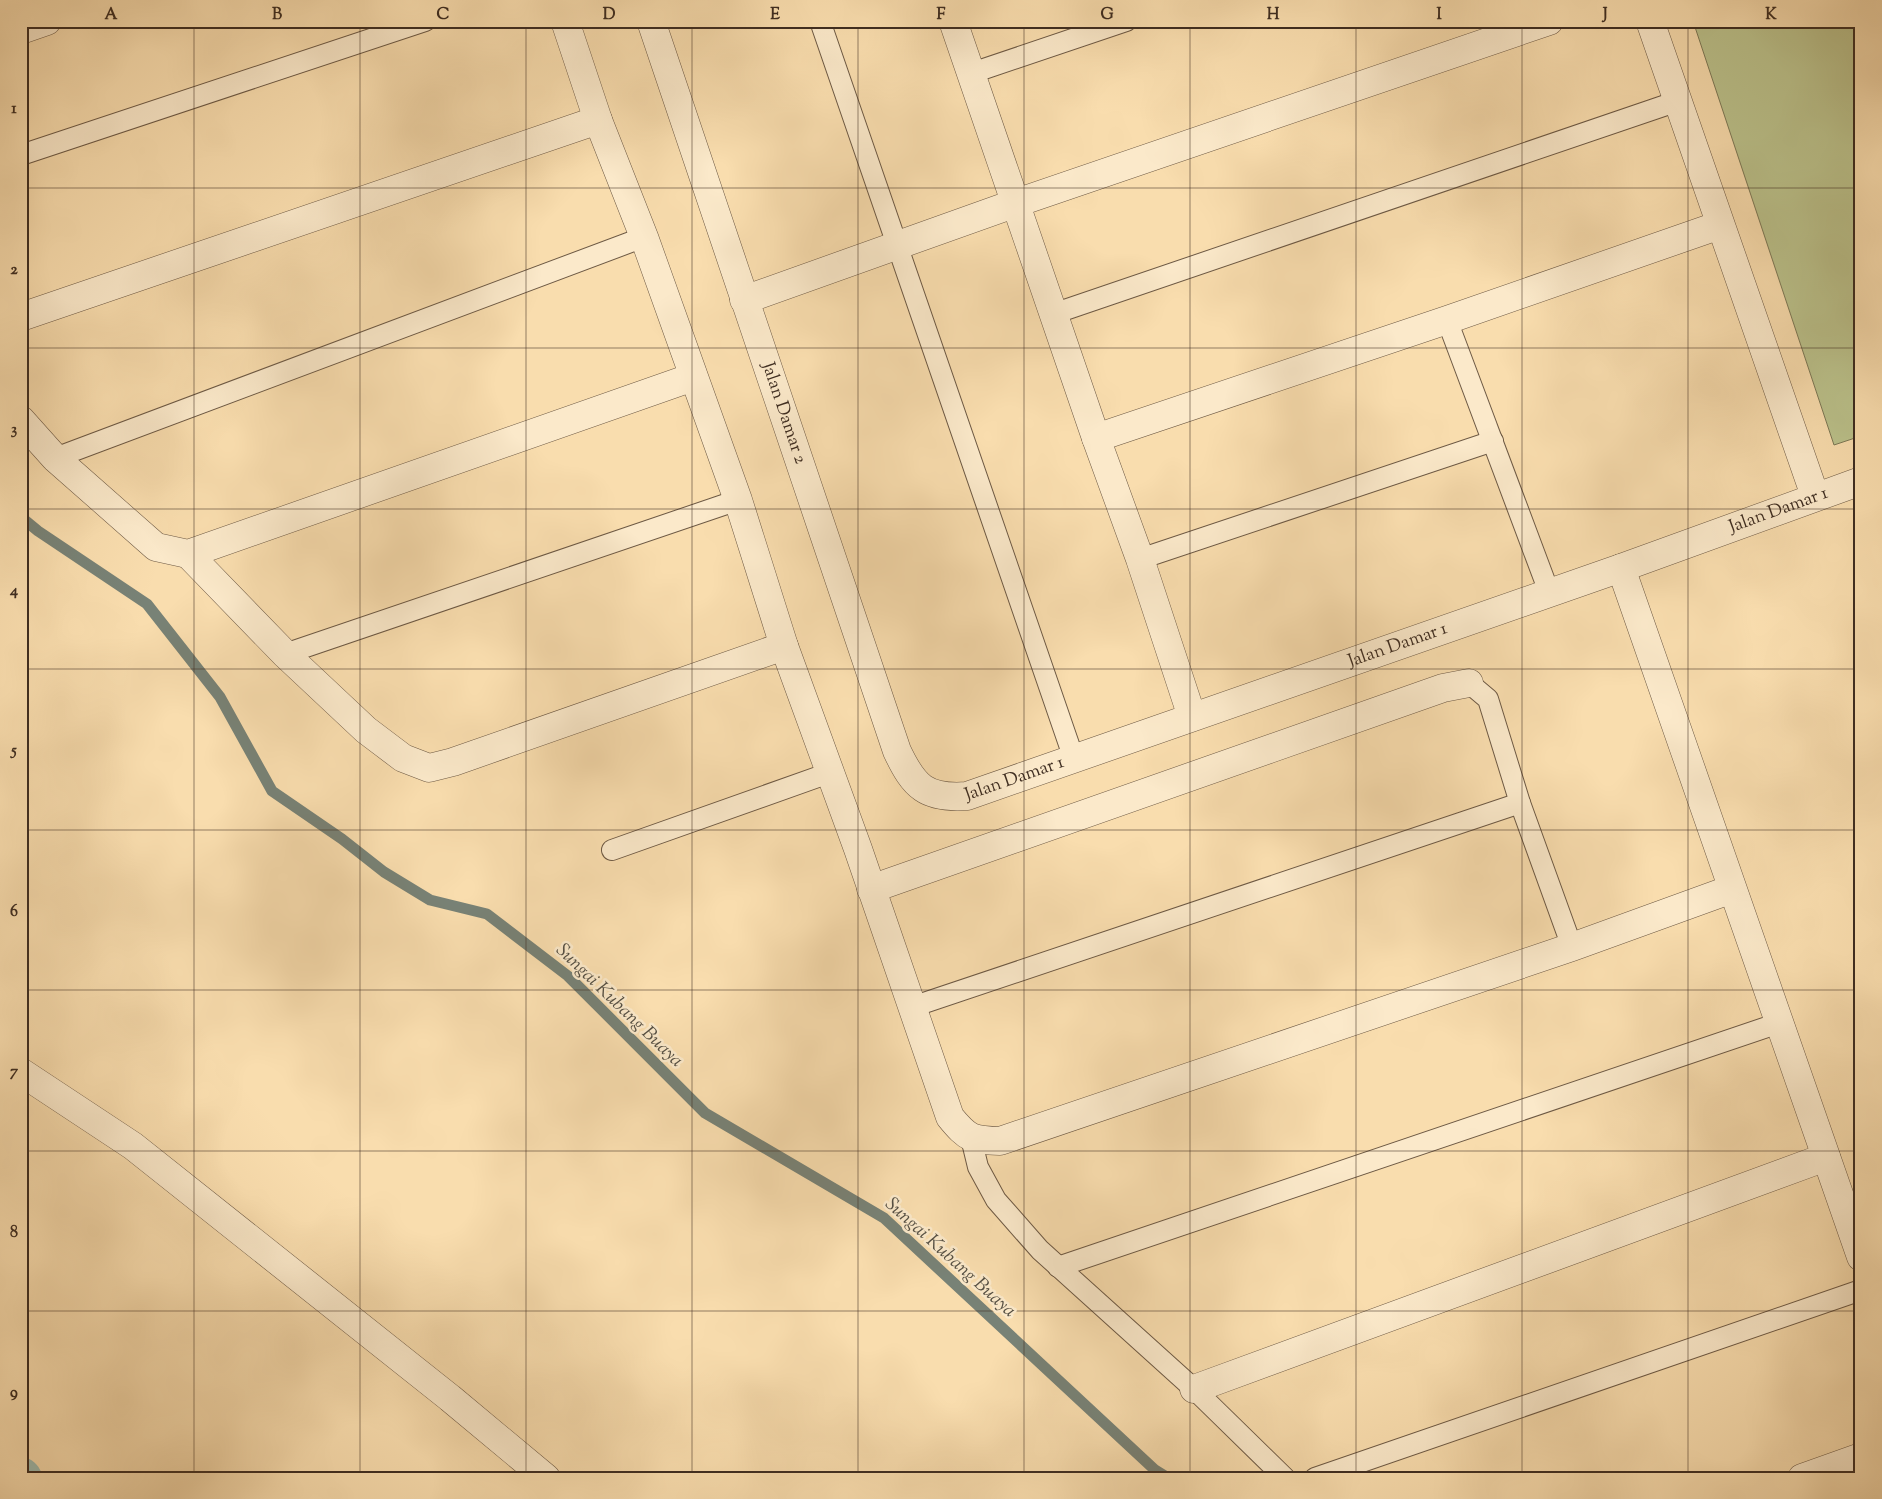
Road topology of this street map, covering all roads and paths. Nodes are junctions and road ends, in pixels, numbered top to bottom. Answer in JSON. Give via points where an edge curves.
{"nodes":[{"id":1,"x":48,"y":21,"type":"edge"},
{"id":2,"x":425,"y":21,"type":"edge"},
{"id":3,"x":564,"y":21,"type":"edge"},
{"id":4,"x":651,"y":21,"type":"edge"},
{"id":5,"x":820,"y":21,"type":"edge"},
{"id":6,"x":953,"y":21,"type":"edge"},
{"id":7,"x":1126,"y":21,"type":"edge"},
{"id":8,"x":1549,"y":21,"type":"edge"},
{"id":9,"x":1650,"y":21,"type":"edge"},
{"id":10,"x":21,"y":30,"type":"edge"},
{"id":11,"x":972,"y":73,"type":"junction"},
{"id":12,"x":1678,"y":101,"type":"junction"},
{"id":13,"x":598,"y":120,"type":"junction"},
{"id":14,"x":21,"y":155,"type":"edge"},
{"id":15,"x":1016,"y":203,"type":"junction"},
{"id":16,"x":1720,"y":224,"type":"junction"},
{"id":17,"x":644,"y":237,"type":"junction"},
{"id":18,"x":897,"y":246,"type":"junction"},
{"id":19,"x":744,"y":300,"type":"junction"},
{"id":20,"x":1053,"y":314,"type":"junction"},
{"id":21,"x":21,"y":317,"type":"edge"},
{"id":22,"x":1447,"y":320,"type":"junction"},
{"id":23,"x":693,"y":377,"type":"junction"},
{"id":24,"x":21,"y":420,"type":"edge"},
{"id":25,"x":1096,"y":438,"type":"junction"},
{"id":26,"x":1492,"y":441,"type":"junction"},
{"id":27,"x":55,"y":458,"type":"junction"},
{"id":28,"x":1861,"y":481,"type":"edge"},
{"id":29,"x":1815,"y":496,"type":"junction"},
{"id":30,"x":738,"y":500,"type":"junction"},
{"id":31,"x":188,"y":554,"type":"junction"},
{"id":32,"x":1140,"y":559,"type":"junction"},
{"id":33,"x":1621,"y":568,"type":"junction"},
{"id":34,"x":1549,"y":592,"type":"junction"},
{"id":35,"x":784,"y":646,"type":"junction"},
{"id":36,"x":285,"y":654,"type":"junction"},
{"id":37,"x":1469,"y":683,"type":"joint"},
{"id":38,"x":1192,"y":717,"type":"junction"},
{"id":39,"x":1074,"y":759,"type":"junction"},
{"id":40,"x":829,"y":773,"type":"junction"},
{"id":41,"x":932,"y":794,"type":"joint"},
{"id":42,"x":1520,"y":803,"type":"junction"},
{"id":43,"x":612,"y":850,"type":"dead end"},
{"id":44,"x":871,"y":889,"type":"junction"},
{"id":45,"x":1732,"y":889,"type":"junction"},
{"id":46,"x":1572,"y":947,"type":"junction"},
{"id":47,"x":912,"y":1007,"type":"junction"},
{"id":48,"x":1779,"y":1023,"type":"junction"},
{"id":49,"x":21,"y":1072,"type":"edge"},
{"id":50,"x":971,"y":1138,"type":"junction"},
{"id":51,"x":1826,"y":1157,"type":"junction"},
{"id":52,"x":1861,"y":1257,"type":"edge"},
{"id":53,"x":1058,"y":1267,"type":"junction"},
{"id":54,"x":1861,"y":1290,"type":"edge"},
{"id":55,"x":1194,"y":1389,"type":"junction"},
{"id":56,"x":1861,"y":1457,"type":"edge"},
{"id":57,"x":546,"y":1478,"type":"edge"},
{"id":58,"x":1285,"y":1478,"type":"edge"},
{"id":59,"x":1314,"y":1478,"type":"edge"},
{"id":60,"x":1802,"y":1478,"type":"edge"}],
"edges":[{"from":1,"to":10,"type":"street"},
{"from":2,"to":14,"type":"lane"},
{"from":3,"to":13,"type":"street"},
{"from":4,"to":19,"type":"street","name":"Jalan Damar 2"},
{"from":5,"to":18,"type":"lane"},
{"from":6,"to":11,"type":"street"},
{"from":7,"to":11,"type":"lane"},
{"from":8,"to":15,"type":"street"},
{"from":9,"to":12,"type":"street"},
{"from":11,"to":15,"type":"street"},
{"from":12,"to":16,"type":"street"},
{"from":12,"to":20,"type":"lane"},
{"from":13,"to":17,"type":"street"},
{"from":13,"to":21,"type":"street"},
{"from":15,"to":18,"type":"street"},
{"from":15,"to":20,"type":"street"},
{"from":16,"to":22,"type":"street"},
{"from":16,"to":29,"type":"street"},
{"from":17,"to":23,"type":"street"},
{"from":17,"to":27,"type":"lane"},
{"from":18,"to":19,"type":"street"},
{"from":18,"to":39,"type":"lane"},
{"from":19,"to":41,"type":"street","name":"Jalan Damar 2","via":[[897,752],[906,770]]},
{"from":20,"to":25,"type":"street"},
{"from":22,"to":25,"type":"street"},
{"from":22,"to":26,"type":"lane"},
{"from":23,"to":30,"type":"street"},
{"from":23,"to":31,"type":"street"},
{"from":24,"to":27,"type":"street"},
{"from":25,"to":32,"type":"street"},
{"from":26,"to":32,"type":"lane"},
{"from":26,"to":34,"type":"lane"},
{"from":27,"to":31,"type":"street","via":[[156,547]]},
{"from":28,"to":29,"type":"street","name":"Jalan Damar 1"},
{"from":29,"to":33,"type":"street","name":"Jalan Damar 1"},
{"from":30,"to":35,"type":"street"},
{"from":30,"to":36,"type":"lane"},
{"from":31,"to":36,"type":"street"},
{"from":32,"to":38,"type":"street"},
{"from":33,"to":34,"type":"street","name":"Jalan Damar 1"},
{"from":33,"to":45,"type":"street"},
{"from":34,"to":38,"type":"street","name":"Jalan Damar 1"},
{"from":35,"to":36,"type":"street","via":[[429,768],[403,758],[366,730]]},
{"from":35,"to":40,"type":"street"},
{"from":37,"to":42,"type":"lane","via":[[1488,699]]},
{"from":37,"to":44,"type":"street","via":[[1443,688]]},
{"from":38,"to":39,"type":"street","name":"Jalan Damar 1"},
{"from":39,"to":41,"type":"street","name":"Jalan Damar 1","via":[[967,796]]},
{"from":40,"to":43,"type":"lane"},
{"from":40,"to":44,"type":"street"},
{"from":42,"to":46,"type":"lane"},
{"from":42,"to":47,"type":"lane"},
{"from":44,"to":47,"type":"street"},
{"from":45,"to":46,"type":"street"},
{"from":45,"to":48,"type":"street"},
{"from":46,"to":50,"type":"street","via":[[1000,1141]]},
{"from":47,"to":50,"type":"street","via":[[950,1117]]},
{"from":48,"to":51,"type":"street"},
{"from":48,"to":53,"type":"lane"},
{"from":49,"to":57,"type":"street","via":[[133,1146]]},
{"from":50,"to":53,"type":"lane","via":[[978,1167],[996,1200]]},
{"from":51,"to":52,"type":"street"},
{"from":51,"to":55,"type":"street"},
{"from":53,"to":55,"type":"lane"},
{"from":54,"to":59,"type":"lane"},
{"from":55,"to":58,"type":"lane"},
{"from":56,"to":60,"type":"street"}]}
